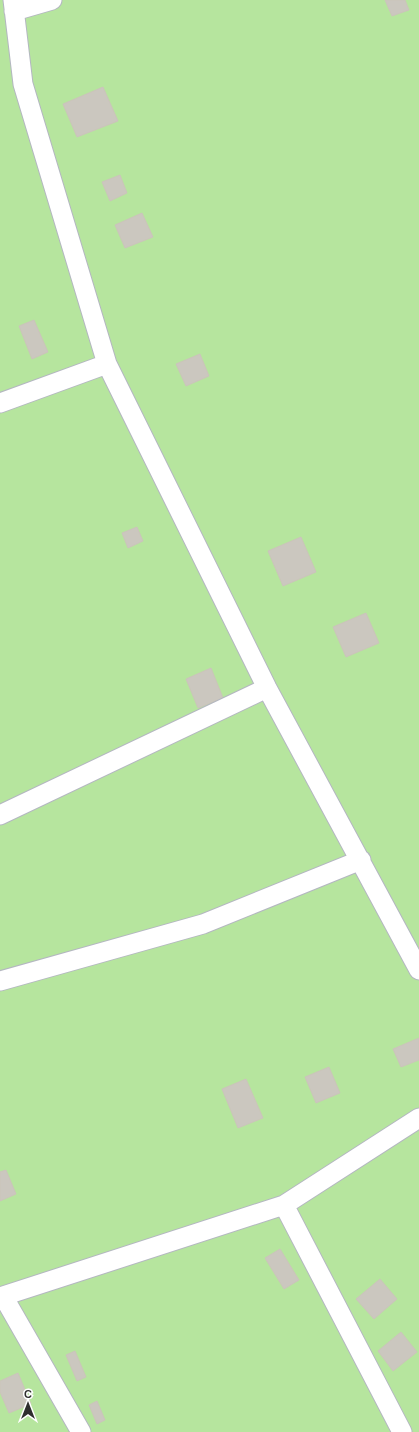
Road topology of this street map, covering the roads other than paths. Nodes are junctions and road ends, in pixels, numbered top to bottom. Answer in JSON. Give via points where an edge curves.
{"nodes":[{"id":1,"x":52,"y":0,"type":"edge"},
{"id":2,"x":13,"y":5,"type":"edge"},
{"id":3,"x":107,"y":364,"type":"junction"},
{"id":4,"x":0,"y":403,"type":"edge"},
{"id":5,"x":267,"y":688,"type":"junction"},
{"id":6,"x":0,"y":815,"type":"edge"},
{"id":7,"x":361,"y":860,"type":"junction"},
{"id":8,"x":419,"y":970,"type":"edge"},
{"id":9,"x":0,"y":981,"type":"edge"},
{"id":10,"x":419,"y":1118,"type":"edge"},
{"id":11,"x":284,"y":1205,"type":"junction"},
{"id":12,"x":2,"y":1296,"type":"edge"},
{"id":13,"x":81,"y":1432,"type":"edge"},
{"id":14,"x":402,"y":1432,"type":"edge"}],
"edges":[{"from":1,"to":2,"type":"street"},
{"from":2,"to":3,"type":"street","via":[[24,84]]},
{"from":3,"to":4,"type":"street"},
{"from":3,"to":5,"type":"street"},
{"from":5,"to":6,"type":"street"},
{"from":5,"to":7,"type":"street"},
{"from":7,"to":8,"type":"street"},
{"from":7,"to":9,"type":"street","via":[[203,924]]},
{"from":10,"to":11,"type":"street"},
{"from":11,"to":12,"type":"street"},
{"from":11,"to":14,"type":"street"},
{"from":12,"to":13,"type":"street"}]}
